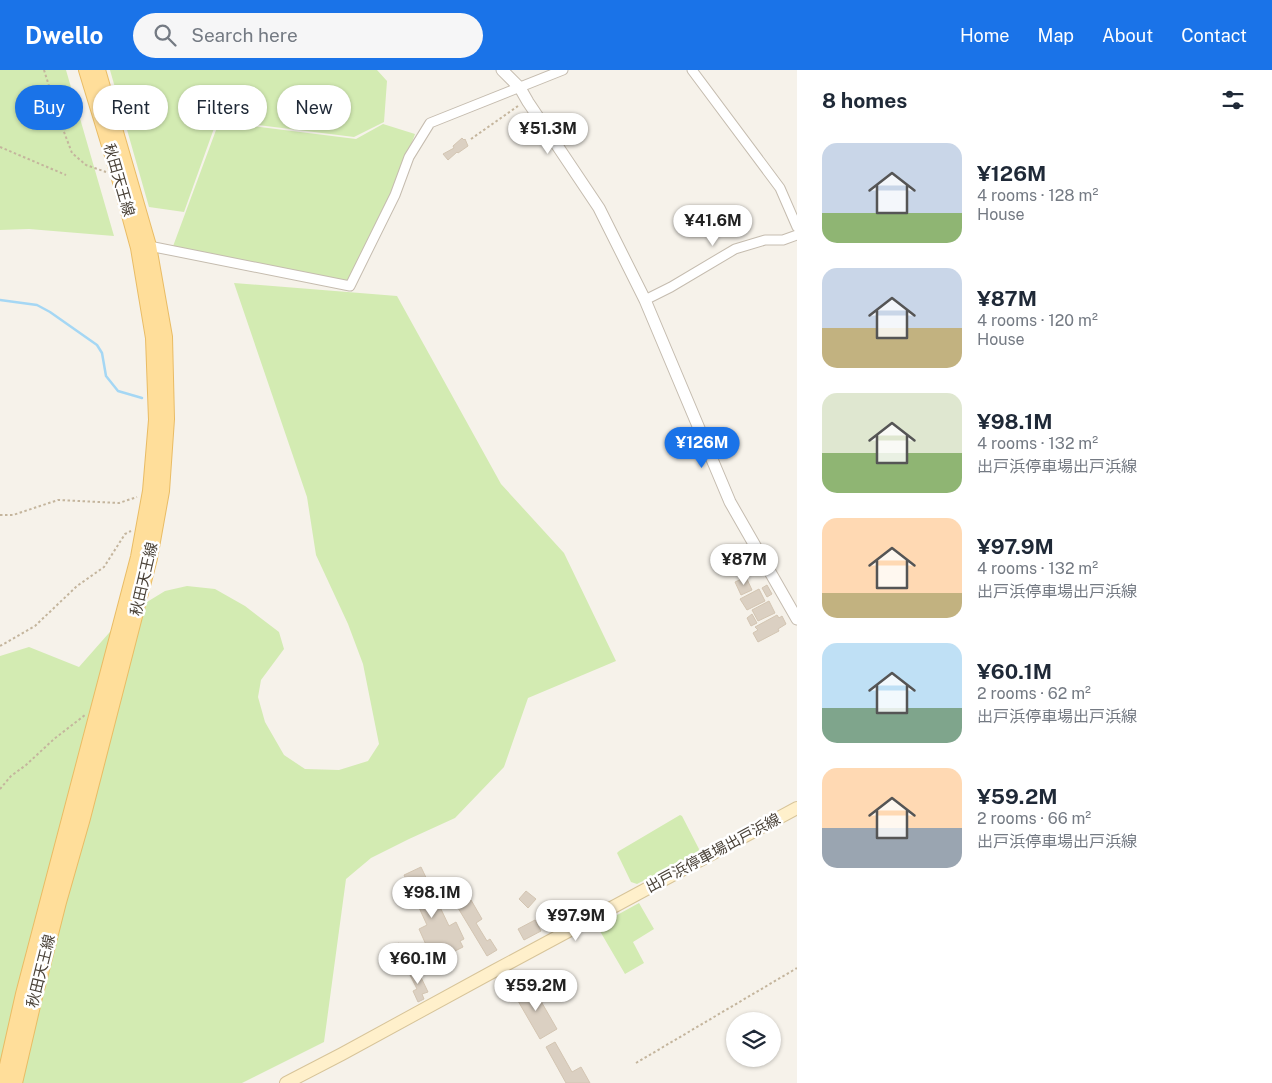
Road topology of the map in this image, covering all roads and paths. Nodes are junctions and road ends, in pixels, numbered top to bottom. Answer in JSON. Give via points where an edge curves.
{"nodes":[{"id":1,"x":44,"y":70,"type":"edge"},
{"id":2,"x":86,"y":70,"type":"edge"},
{"id":3,"x":98,"y":70,"type":"edge"},
{"id":4,"x":502,"y":70,"type":"edge"},
{"id":5,"x":563,"y":70,"type":"edge"},
{"id":6,"x":692,"y":70,"type":"edge"},
{"id":7,"x":520,"y":88,"type":"junction"},
{"id":8,"x":526,"y":100,"type":"junction"},
{"id":9,"x":471,"y":139,"type":"dead end"},
{"id":10,"x":0,"y":147,"type":"edge"},
{"id":11,"x":118,"y":175,"type":"junction"},
{"id":12,"x":66,"y":176,"type":"dead end"},
{"id":13,"x":797,"y":225,"type":"edge"},
{"id":14,"x":797,"y":235,"type":"edge"},
{"id":15,"x":150,"y":246,"type":"junction"},
{"id":16,"x":645,"y":300,"type":"junction"},
{"id":17,"x":150,"y":493,"type":"junction"},
{"id":18,"x":0,"y":515,"type":"edge"},
{"id":19,"x":143,"y":530,"type":"junction"},
{"id":20,"x":797,"y":619,"type":"edge"},
{"id":21,"x":0,"y":646,"type":"edge"},
{"id":22,"x":98,"y":710,"type":"junction"},
{"id":23,"x":0,"y":789,"type":"edge"},
{"id":24,"x":797,"y":808,"type":"edge"},
{"id":25,"x":797,"y":968,"type":"edge"},
{"id":26,"x":636,"y":1063,"type":"dead end"},
{"id":27,"x":3,"y":1083,"type":"edge"},
{"id":28,"x":15,"y":1083,"type":"edge"},
{"id":29,"x":286,"y":1083,"type":"edge"}],
"edges":[{"from":1,"to":11,"type":"path","via":[[72,153],[86,165]]},
{"from":2,"to":11,"type":"main road","name":"秋田天王線"},
{"from":3,"to":15,"type":"main road","name":"秋田天王線"},
{"from":4,"to":7,"type":"street"},
{"from":5,"to":7,"type":"street"},
{"from":6,"to":13,"type":"street","via":[[780,188]]},
{"from":7,"to":8,"type":"street"},
{"from":7,"to":15,"type":"street","via":[[430,123],[409,157],[395,195],[350,286]]},
{"from":8,"to":9,"type":"path"},
{"from":8,"to":16,"type":"street","via":[[599,208]]},
{"from":10,"to":12,"type":"path"},
{"from":11,"to":17,"type":"main road","name":"秋田天王線","via":[[138,248],[153,338],[156,420]]},
{"from":14,"to":16,"type":"street","via":[[735,249]]},
{"from":15,"to":28,"type":"main road","name":"秋田天王線","via":[[165,337],[167,419],[162,491],[148,567],[59,902]]},
{"from":16,"to":20,"type":"street","via":[[730,502]]},
{"from":17,"to":18,"type":"path","via":[[119,503],[58,500],[33,510]]},
{"from":17,"to":19,"type":"main road","name":"秋田天王線"},
{"from":19,"to":21,"type":"path","via":[[125,534],[104,567],[77,586],[35,626]]},
{"from":19,"to":22,"type":"main road","name":"秋田天王線"},
{"from":22,"to":23,"type":"path","via":[[87,714],[54,739]]},
{"from":22,"to":27,"type":"main road","name":"秋田天王線","via":[[23,994]]},
{"from":24,"to":29,"type":"main road","name":"出戸浜停車場出戸浜線"},
{"from":25,"to":26,"type":"path"}]}
